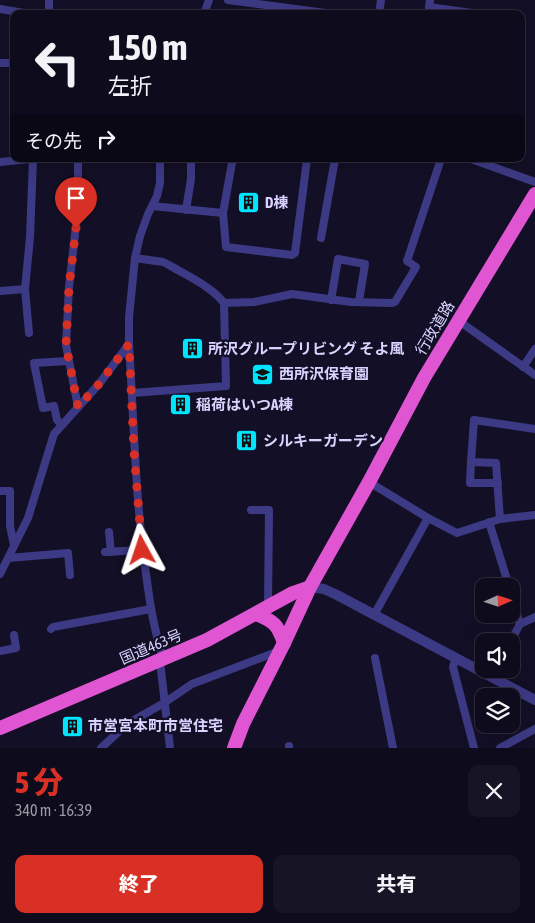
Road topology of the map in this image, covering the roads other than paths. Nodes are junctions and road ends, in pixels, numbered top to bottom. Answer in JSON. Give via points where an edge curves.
{"nodes":[{"id":1,"x":228,"y":0,"type":"edge"},
{"id":2,"x":430,"y":0,"type":"edge"},
{"id":3,"x":303,"y":10,"type":"edge"},
{"id":4,"x":450,"y":10,"type":"edge"},
{"id":5,"x":32,"y":162,"type":"edge"},
{"id":6,"x":78,"y":162,"type":"edge"},
{"id":7,"x":160,"y":162,"type":"edge"},
{"id":8,"x":191,"y":162,"type":"edge"},
{"id":9,"x":232,"y":162,"type":"edge"},
{"id":10,"x":307,"y":162,"type":"edge"},
{"id":11,"x":334,"y":162,"type":"edge"},
{"id":12,"x":440,"y":162,"type":"edge"},
{"id":13,"x":479,"y":162,"type":"edge"},
{"id":14,"x":535,"y":182,"type":"edge"},
{"id":15,"x":535,"y":194,"type":"edge"},
{"id":16,"x":152,"y":206,"type":"junction"},
{"id":17,"x":186,"y":210,"type":"junction"},
{"id":18,"x":224,"y":213,"type":"junction"},
{"id":19,"x":321,"y":238,"type":"dead end"},
{"id":20,"x":135,"y":258,"type":"junction"},
{"id":21,"x":26,"y":289,"type":"junction"},
{"id":22,"x":0,"y":291,"type":"edge"},
{"id":23,"x":331,"y":300,"type":"junction"},
{"id":24,"x":359,"y":301,"type":"junction"},
{"id":25,"x":224,"y":303,"type":"junction"},
{"id":26,"x":459,"y":321,"type":"junction"},
{"id":27,"x":29,"y":333,"type":"dead end"},
{"id":28,"x":129,"y":344,"type":"junction"},
{"id":29,"x":535,"y":349,"type":"edge"},
{"id":30,"x":68,"y":361,"type":"junction"},
{"id":31,"x":524,"y":367,"type":"junction"},
{"id":32,"x":535,"y":375,"type":"edge"},
{"id":33,"x":132,"y":392,"type":"junction"},
{"id":34,"x":78,"y":407,"type":"junction"},
{"id":35,"x":62,"y":425,"type":"junction"},
{"id":36,"x":535,"y":429,"type":"edge"},
{"id":37,"x":471,"y":462,"type":"junction"},
{"id":38,"x":369,"y":482,"type":"junction"},
{"id":39,"x":498,"y":483,"type":"junction"},
{"id":40,"x":0,"y":491,"type":"edge"},
{"id":41,"x":251,"y":510,"type":"dead end"},
{"id":42,"x":535,"y":516,"type":"edge"},
{"id":43,"x":428,"y":518,"type":"junction"},
{"id":44,"x":500,"y":519,"type":"junction"},
{"id":45,"x":489,"y":522,"type":"junction"},
{"id":46,"x":109,"y":532,"type":"dead end"},
{"id":47,"x":14,"y":545,"type":"junction"},
{"id":48,"x":142,"y":550,"type":"junction"},
{"id":49,"x":9,"y":558,"type":"junction"},
{"id":50,"x":0,"y":574,"type":"edge"},
{"id":51,"x":70,"y":575,"type":"dead end"},
{"id":52,"x":506,"y":578,"type":"edge"},
{"id":53,"x":310,"y":587,"type":"junction"},
{"id":54,"x":151,"y":609,"type":"junction"},
{"id":55,"x":262,"y":610,"type":"junction"},
{"id":56,"x":374,"y":615,"type":"junction"},
{"id":57,"x":535,"y":617,"type":"edge"},
{"id":58,"x":520,"y":624,"type":"joint"},
{"id":59,"x":51,"y":629,"type":"dead end"},
{"id":60,"x":515,"y":633,"type":"edge"},
{"id":61,"x":14,"y":635,"type":"dead end"},
{"id":62,"x":282,"y":647,"type":"junction"},
{"id":63,"x":0,"y":651,"type":"edge"},
{"id":64,"x":375,"y":658,"type":"dead end"},
{"id":65,"x":456,"y":658,"type":"junction"},
{"id":66,"x":162,"y":660,"type":"junction"},
{"id":67,"x":475,"y":666,"type":"edge"},
{"id":68,"x":500,"y":678,"type":"edge"},
{"id":69,"x":535,"y":700,"type":"edge"},
{"id":70,"x":164,"y":703,"type":"junction"},
{"id":71,"x":0,"y":728,"type":"edge"},
{"id":72,"x":535,"y":729,"type":"edge"},
{"id":73,"x":101,"y":748,"type":"edge"},
{"id":74,"x":170,"y":748,"type":"edge"},
{"id":75,"x":234,"y":748,"type":"edge"},
{"id":76,"x":392,"y":748,"type":"edge"},
{"id":77,"x":474,"y":748,"type":"edge"},
{"id":78,"x":500,"y":748,"type":"edge"}],
"edges":[{"from":1,"to":3,"type":"street"},
{"from":2,"to":4,"type":"street","via":[[429,7]]},
{"from":5,"to":21,"type":"street"},
{"from":6,"to":30,"type":"street","via":[[78,208],[66,345]]},
{"from":7,"to":16,"type":"street","via":[[160,183]]},
{"from":8,"to":17,"type":"street"},
{"from":9,"to":18,"type":"street"},
{"from":10,"to":18,"type":"street","via":[[295,253],[292,255],[226,247]]},
{"from":11,"to":19,"type":"street"},
{"from":12,"to":24,"type":"street","via":[[407,261],[416,267],[395,302]]},
{"from":13,"to":14,"type":"street"},
{"from":15,"to":26,"type":"highway","name":"行政道路"},
{"from":16,"to":17,"type":"street"},
{"from":16,"to":20,"type":"street"},
{"from":17,"to":18,"type":"street"},
{"from":20,"to":25,"type":"street","via":[[170,265]]},
{"from":20,"to":28,"type":"street"},
{"from":21,"to":22,"type":"street"},
{"from":21,"to":27,"type":"street"},
{"from":23,"to":24,"type":"street"},
{"from":23,"to":24,"type":"street","via":[[338,259],[365,264]]},
{"from":23,"to":25,"type":"street","via":[[292,294],[261,301]]},
{"from":25,"to":33,"type":"street","via":[[226,386]]},
{"from":26,"to":31,"type":"street"},
{"from":26,"to":38,"type":"highway","name":"行政道路"},
{"from":28,"to":33,"type":"street"},
{"from":28,"to":34,"type":"street"},
{"from":29,"to":31,"type":"street"},
{"from":30,"to":34,"type":"street"},
{"from":30,"to":35,"type":"street","via":[[34,363],[44,408],[54,406],[57,420]]},
{"from":31,"to":32,"type":"street"},
{"from":33,"to":48,"type":"street"},
{"from":34,"to":35,"type":"street"},
{"from":35,"to":47,"type":"street","via":[[54,434],[34,502]]},
{"from":36,"to":37,"type":"street","via":[[474,420]]},
{"from":37,"to":39,"type":"street","via":[[496,463]]},
{"from":37,"to":39,"type":"street","via":[[470,483]]},
{"from":38,"to":43,"type":"street"},
{"from":38,"to":53,"type":"highway"},
{"from":39,"to":44,"type":"street"},
{"from":40,"to":47,"type":"street","via":[[10,491],[10,526]]},
{"from":41,"to":55,"type":"street","via":[[269,510]]},
{"from":42,"to":44,"type":"street"},
{"from":43,"to":45,"type":"street","via":[[457,533]]},
{"from":43,"to":56,"type":"street"},
{"from":44,"to":45,"type":"street"},
{"from":45,"to":52,"type":"street"},
{"from":46,"to":48,"type":"street","via":[[108,552]]},
{"from":47,"to":49,"type":"street"},
{"from":48,"to":54,"type":"street"},
{"from":49,"to":50,"type":"street"},
{"from":49,"to":51,"type":"street","via":[[68,553]]},
{"from":53,"to":55,"type":"highway","name":"国道463号"},
{"from":53,"to":56,"type":"street","via":[[324,589]]},
{"from":53,"to":62,"type":"highway"},
{"from":54,"to":59,"type":"street"},
{"from":54,"to":66,"type":"street"},
{"from":55,"to":62,"type":"highway","via":[[280,630]]},
{"from":55,"to":66,"type":"highway","name":"国道463号"},
{"from":56,"to":65,"type":"street"},
{"from":57,"to":58,"type":"street"},
{"from":58,"to":60,"type":"street"},
{"from":61,"to":63,"type":"street","via":[[16,648]]},
{"from":62,"to":70,"type":"street","via":[[206,678]]},
{"from":62,"to":75,"type":"highway"},
{"from":64,"to":76,"type":"street"},
{"from":65,"to":67,"type":"street"},
{"from":65,"to":77,"type":"street","via":[[453,667]]},
{"from":66,"to":70,"type":"street"},
{"from":66,"to":71,"type":"highway","name":"国道463号"},
{"from":68,"to":69,"type":"street"},
{"from":70,"to":73,"type":"street","via":[[127,724]]},
{"from":70,"to":74,"type":"street"},
{"from":72,"to":78,"type":"street"}]}
